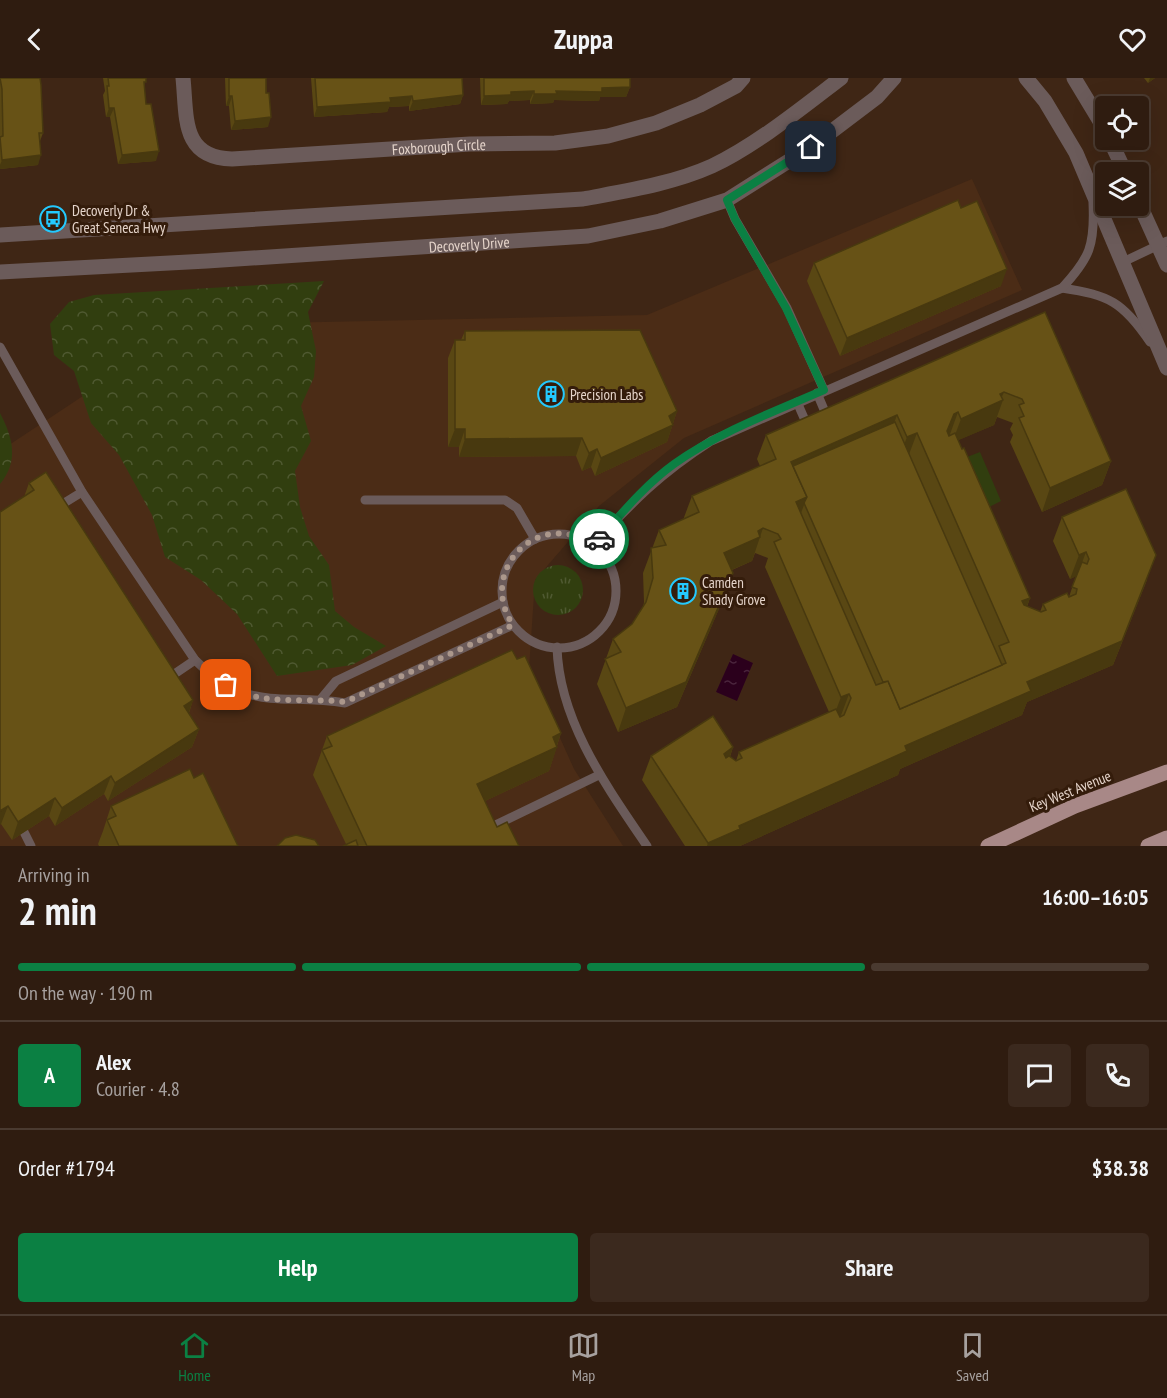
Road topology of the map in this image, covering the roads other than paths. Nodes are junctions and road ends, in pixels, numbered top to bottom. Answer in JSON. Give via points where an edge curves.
{"nodes":[{"id":1,"x":183,"y":78,"type":"edge"},
{"id":2,"x":743,"y":78,"type":"edge"},
{"id":3,"x":841,"y":78,"type":"edge"},
{"id":4,"x":894,"y":78,"type":"edge"},
{"id":5,"x":1026,"y":78,"type":"edge"},
{"id":6,"x":1074,"y":78,"type":"edge"},
{"id":7,"x":1095,"y":113,"type":"edge"},
{"id":8,"x":1093,"y":195,"type":"junction"},
{"id":9,"x":727,"y":200,"type":"junction"},
{"id":10,"x":1147,"y":216,"type":"edge"},
{"id":11,"x":0,"y":235,"type":"edge"},
{"id":12,"x":1163,"y":243,"type":"edge"},
{"id":13,"x":1123,"y":262,"type":"junction"},
{"id":14,"x":1167,"y":265,"type":"edge"},
{"id":15,"x":0,"y":272,"type":"edge"},
{"id":16,"x":1062,"y":288,"type":"junction"},
{"id":17,"x":0,"y":347,"type":"edge"},
{"id":18,"x":1166,"y":365,"type":"edge"},
{"id":19,"x":820,"y":392,"type":"junction"},
{"id":20,"x":797,"y":402,"type":"junction"},
{"id":21,"x":831,"y":427,"type":"edge"},
{"id":22,"x":812,"y":435,"type":"edge"},
{"id":23,"x":82,"y":492,"type":"junction"},
{"id":24,"x":365,"y":500,"type":"dead end"},
{"id":25,"x":53,"y":510,"type":"edge"},
{"id":26,"x":535,"y":539,"type":"junction"},
{"id":27,"x":593,"y":545,"type":"junction"},
{"id":28,"x":503,"y":602,"type":"junction"},
{"id":29,"x":513,"y":625,"type":"junction"},
{"id":30,"x":557,"y":647,"type":"junction"},
{"id":31,"x":195,"y":660,"type":"junction"},
{"id":32,"x":163,"y":681,"type":"edge"},
{"id":33,"x":321,"y":699,"type":"junction"},
{"id":34,"x":1167,"y":772,"type":"edge"},
{"id":35,"x":599,"y":775,"type":"junction"},
{"id":36,"x":484,"y":830,"type":"edge"},
{"id":37,"x":24,"y":832,"type":"edge"},
{"id":38,"x":1167,"y":838,"type":"edge"},
{"id":39,"x":31,"y":846,"type":"edge"},
{"id":40,"x":647,"y":846,"type":"edge"},
{"id":41,"x":988,"y":846,"type":"edge"},
{"id":42,"x":1148,"y":846,"type":"edge"}],
"edges":[{"from":1,"to":2,"type":"street","name":"Foxborough Circle","via":[[188,127],[194,143],[207,156],[232,159],[470,144],[555,143],[608,136],[656,123],[700,105],[736,86]]},
{"from":3,"to":11,"type":"street","via":[[790,117],[711,166],[650,186],[583,200]]},
{"from":4,"to":9,"type":"street","name":"Decoverly Drive","via":[[877,97],[811,147]]},
{"from":5,"to":8,"type":"street","via":[[1045,101],[1076,153]]},
{"from":6,"to":7,"type":"street"},
{"from":8,"to":13,"type":"street"},
{"from":8,"to":16,"type":"lane","via":[[1092,241],[1084,264]]},
{"from":9,"to":15,"type":"street","name":"Decoverly Drive","via":[[660,221],[588,236]]},
{"from":9,"to":19,"type":"lane","via":[[786,308]]},
{"from":10,"to":12,"type":"street"},
{"from":12,"to":13,"type":"lane"},
{"from":12,"to":14,"type":"street"},
{"from":13,"to":18,"type":"street"},
{"from":16,"to":18,"type":"lane","via":[[1097,293],[1122,307]]},
{"from":16,"to":19,"type":"lane"},
{"from":17,"to":23,"type":"lane"},
{"from":19,"to":20,"type":"lane"},
{"from":19,"to":21,"type":"lane"},
{"from":20,"to":22,"type":"lane"},
{"from":20,"to":27,"type":"lane","via":[[711,441],[673,465]]},
{"from":23,"to":25,"type":"lane"},
{"from":23,"to":31,"type":"lane"},
{"from":24,"to":26,"type":"lane","via":[[505,500],[517,508]]},
{"from":26,"to":27,"type":"lane","via":[[572,535]]},
{"from":26,"to":28,"type":"lane","via":[[510,562],[502,584]]},
{"from":27,"to":30,"type":"lane","via":[[612,569],[614,607],[593,636],[574,645]]},
{"from":28,"to":29,"type":"lane"},
{"from":28,"to":33,"type":"lane","via":[[336,681]]},
{"from":29,"to":30,"type":"lane","via":[[538,644]]},
{"from":29,"to":33,"type":"lane","via":[[345,702]]},
{"from":30,"to":35,"type":"lane","via":[[563,693]]},
{"from":31,"to":32,"type":"lane"},
{"from":31,"to":33,"type":"lane","via":[[213,678],[235,691],[284,701]]},
{"from":34,"to":41,"type":"main road","name":"Key West Avenue","via":[[1075,806]]},
{"from":35,"to":36,"type":"lane"},
{"from":35,"to":40,"type":"lane"},
{"from":37,"to":39,"type":"lane"},
{"from":38,"to":42,"type":"main road"}]}
